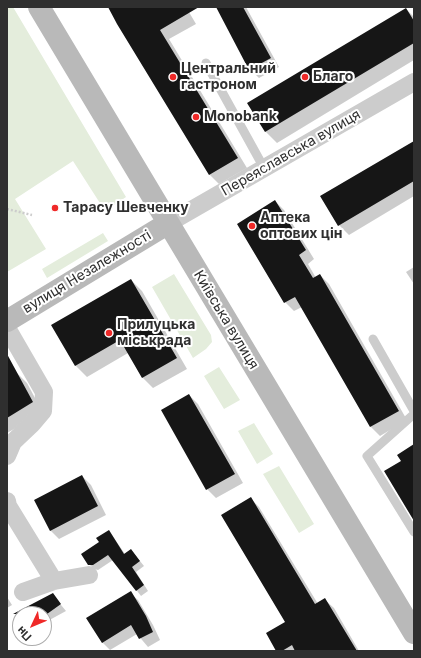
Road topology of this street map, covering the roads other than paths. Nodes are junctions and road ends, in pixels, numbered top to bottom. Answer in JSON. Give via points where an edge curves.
{"nodes":[{"id":1,"x":39,"y":7,"type":"edge"},
{"id":2,"x":206,"y":62,"type":"dead end"},
{"id":3,"x":414,"y":82,"type":"edge"},
{"id":4,"x":264,"y":168,"type":"junction"},
{"id":5,"x":167,"y":224,"type":"junction"},
{"id":6,"x":7,"y":321,"type":"edge"},
{"id":7,"x":7,"y":328,"type":"edge"},
{"id":8,"x":373,"y":339,"type":"dead end"},
{"id":9,"x":414,"y":411,"type":"edge"},
{"id":10,"x":414,"y":414,"type":"edge"},
{"id":11,"x":7,"y":456,"type":"edge"},
{"id":12,"x":7,"y":505,"type":"edge"},
{"id":13,"x":414,"y":532,"type":"edge"},
{"id":14,"x":90,"y":574,"type":"dead end"},
{"id":15,"x":54,"y":580,"type":"junction"},
{"id":16,"x":23,"y":592,"type":"dead end"},
{"id":17,"x":414,"y":633,"type":"edge"}],
"edges":[{"from":1,"to":5,"type":"main road","name":"Київська вулиця"},
{"from":2,"to":4,"type":"lane"},
{"from":3,"to":4,"type":"street","name":"Переяславська вулиця"},
{"from":4,"to":5,"type":"street","name":"Переяславська вулиця"},
{"from":5,"to":6,"type":"main road","name":"вулиця Незалежності"},
{"from":5,"to":17,"type":"main road","name":"Київська вулиця"},
{"from":7,"to":11,"type":"street","via":[[44,392],[43,411],[13,442]]},
{"from":8,"to":9,"type":"lane"},
{"from":10,"to":13,"type":"lane","via":[[367,456]]},
{"from":12,"to":15,"type":"street"},
{"from":14,"to":15,"type":"street"},
{"from":15,"to":16,"type":"street"}]}
